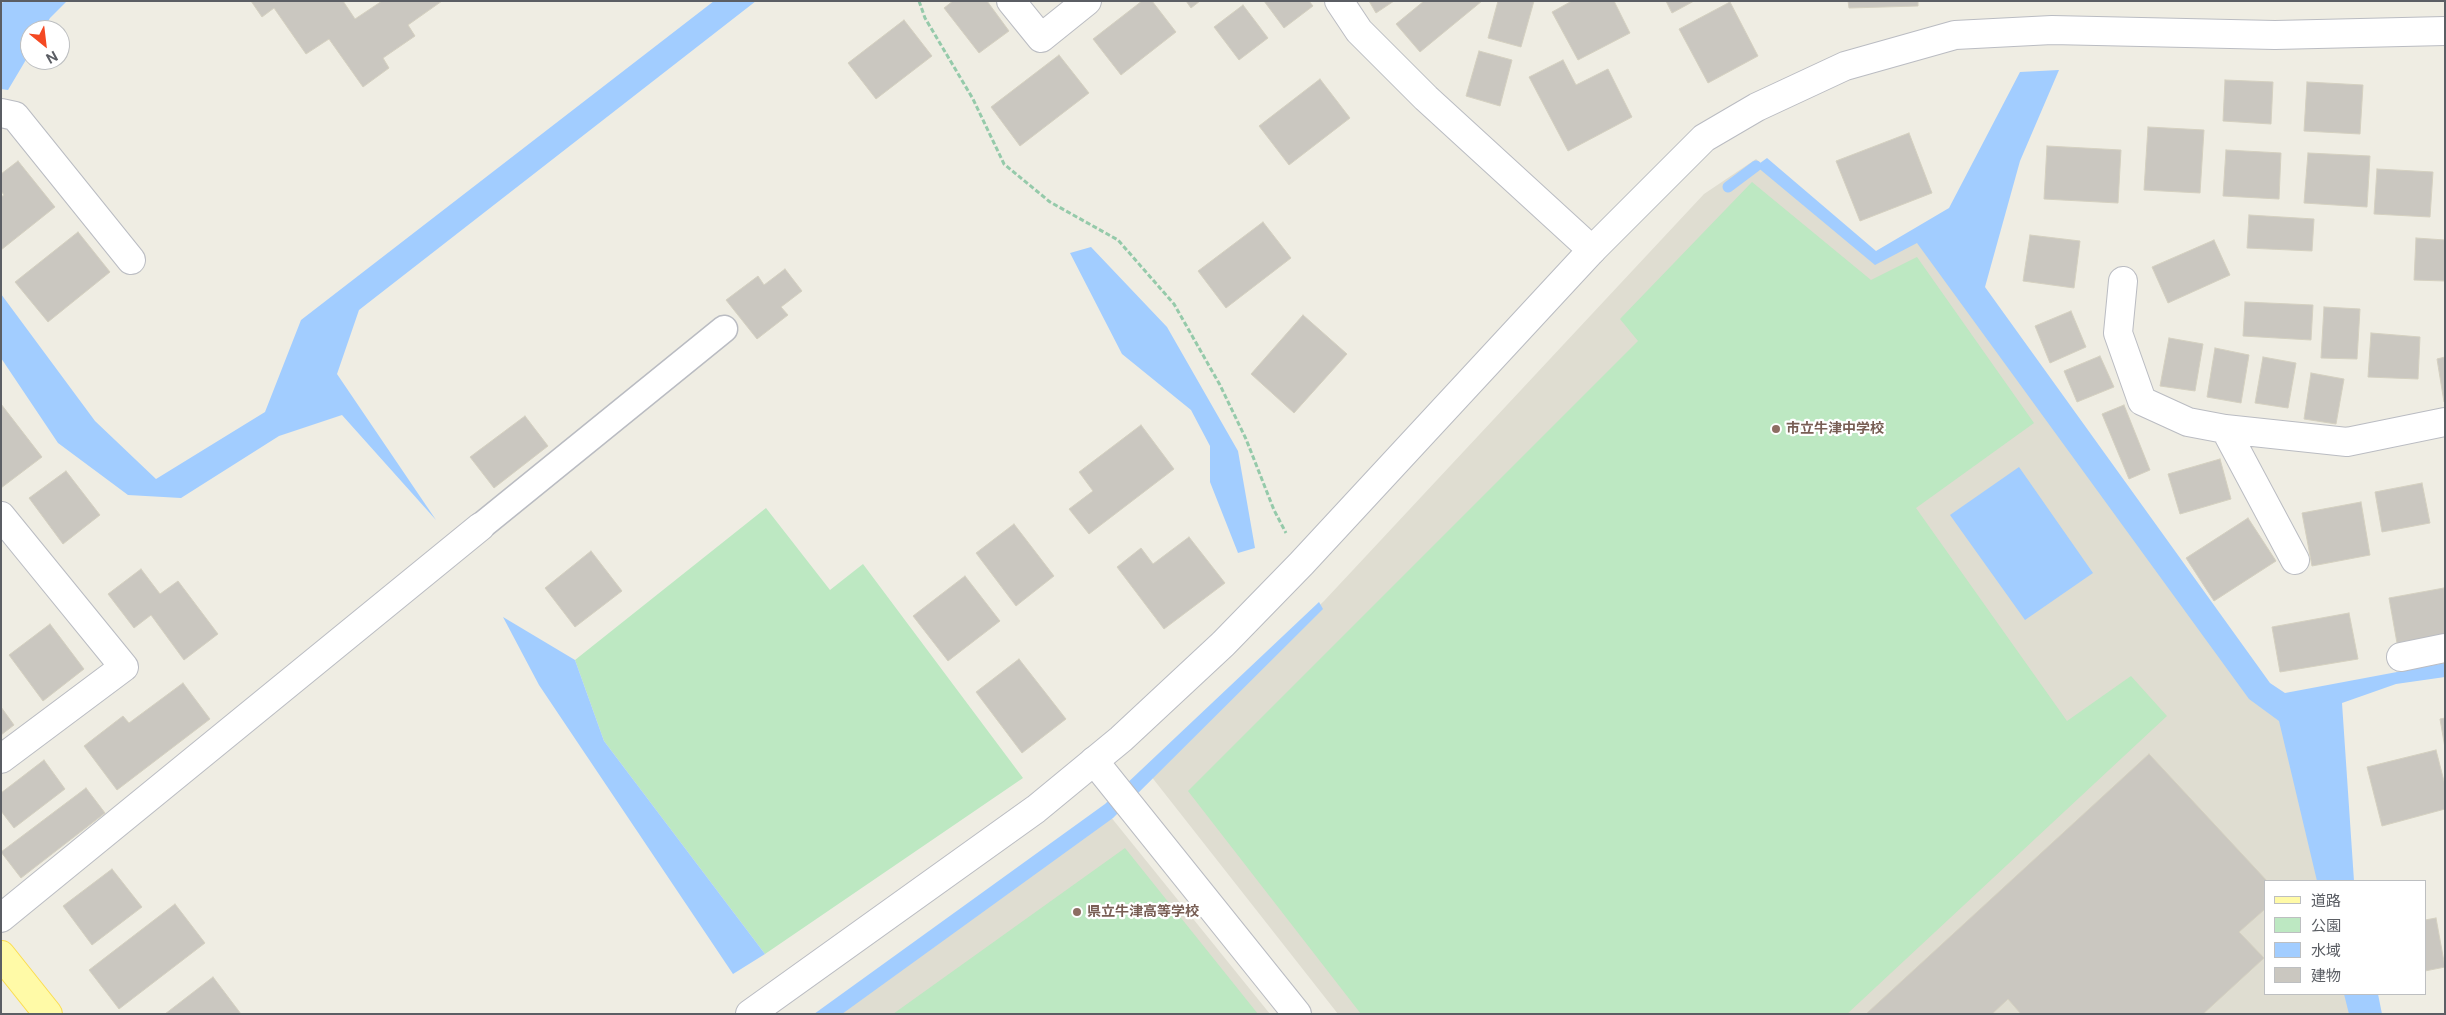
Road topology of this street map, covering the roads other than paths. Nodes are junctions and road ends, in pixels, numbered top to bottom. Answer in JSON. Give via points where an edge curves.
{"nodes":[{"id":1,"x":1011,"y":1,"type":"edge"},
{"id":2,"x":1087,"y":1,"type":"edge"},
{"id":3,"x":1339,"y":1,"type":"edge"},
{"id":4,"x":2445,"y":31,"type":"edge"},
{"id":5,"x":1,"y":113,"type":"edge"},
{"id":6,"x":1592,"y":250,"type":"junction"},
{"id":7,"x":131,"y":260,"type":"dead end"},
{"id":8,"x":2123,"y":281,"type":"dead end"},
{"id":9,"x":724,"y":329,"type":"dead end"},
{"id":10,"x":2445,"y":422,"type":"edge"},
{"id":11,"x":2225,"y":429,"type":"junction"},
{"id":12,"x":1,"y":516,"type":"edge"},
{"id":13,"x":480,"y":527,"type":"joint"},
{"id":14,"x":2295,"y":560,"type":"dead end"},
{"id":15,"x":2445,"y":648,"type":"edge"},
{"id":16,"x":2402,"y":656,"type":"dead end"},
{"id":17,"x":1,"y":759,"type":"edge"},
{"id":18,"x":1094,"y":761,"type":"junction"},
{"id":19,"x":1,"y":918,"type":"edge"},
{"id":20,"x":1,"y":955,"type":"edge"},
{"id":21,"x":48,"y":1014,"type":"edge"},
{"id":22,"x":750,"y":1014,"type":"edge"},
{"id":23,"x":1297,"y":1014,"type":"edge"}],
"edges":[{"from":1,"to":2,"type":"street","via":[[1041,38]]},
{"from":3,"to":6,"type":"street","via":[[1359,31],[1426,98]]},
{"from":4,"to":6,"type":"street","via":[[2275,35],[2052,30],[1955,35],[1845,66],[1749,112],[1704,138]]},
{"from":5,"to":7,"type":"street","via":[[14,116]]},
{"from":6,"to":18,"type":"street","via":[[1224,644]]},
{"from":8,"to":11,"type":"street","via":[[2118,333],[2142,401],[2188,422]]},
{"from":9,"to":13,"type":"street"},
{"from":10,"to":11,"type":"street","via":[[2347,442]]},
{"from":11,"to":14,"type":"street"},
{"from":12,"to":17,"type":"street","via":[[124,666]]},
{"from":13,"to":19,"type":"street"},
{"from":15,"to":16,"type":"street"},
{"from":18,"to":22,"type":"street","via":[[1036,809]]},
{"from":18,"to":23,"type":"street"},
{"from":20,"to":21,"type":"main road"}]}
